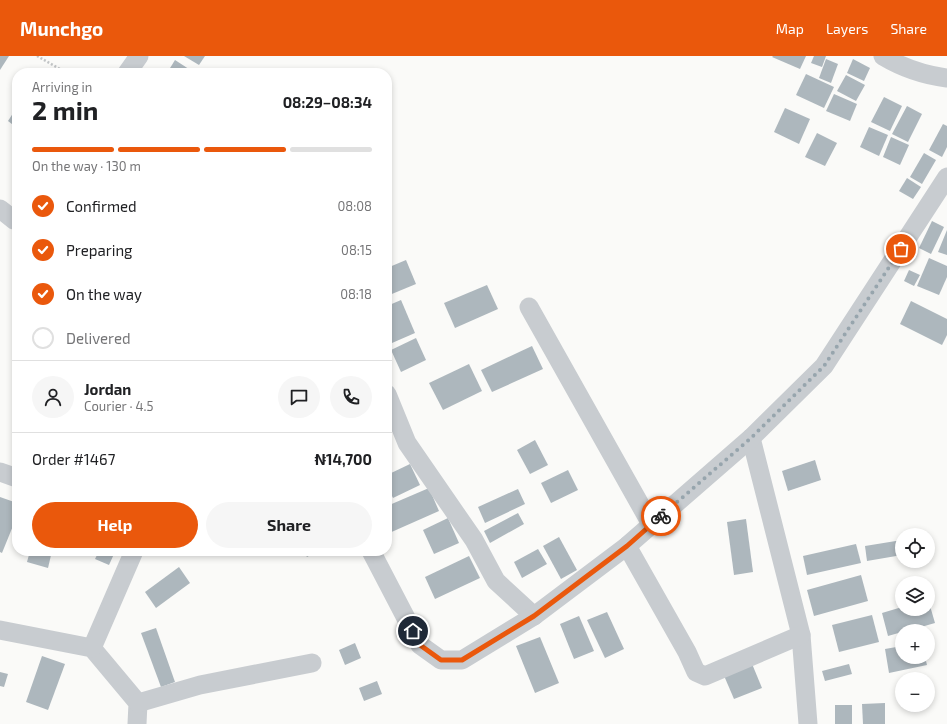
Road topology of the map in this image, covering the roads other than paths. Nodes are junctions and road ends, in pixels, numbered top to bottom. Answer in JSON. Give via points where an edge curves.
{"nodes":[{"id":1,"x":139,"y":56,"type":"edge"},
{"id":2,"x":883,"y":56,"type":"edge"},
{"id":3,"x":131,"y":68,"type":"edge"},
{"id":4,"x":947,"y":78,"type":"edge"},
{"id":5,"x":947,"y":176,"type":"edge"},
{"id":6,"x":0,"y":209,"type":"edge"},
{"id":7,"x":12,"y":218,"type":"edge"},
{"id":8,"x":529,"y":307,"type":"dead end"},
{"id":9,"x":392,"y":406,"type":"edge"},
{"id":10,"x":751,"y":438,"type":"junction"},
{"id":11,"x":0,"y":472,"type":"edge"},
{"id":12,"x":12,"y":476,"type":"edge"},
{"id":13,"x":652,"y":524,"type":"junction"},
{"id":14,"x":627,"y":546,"type":"junction"},
{"id":15,"x":132,"y":556,"type":"edge"},
{"id":16,"x":374,"y":556,"type":"edge"},
{"id":17,"x":534,"y":616,"type":"junction"},
{"id":18,"x":0,"y":630,"type":"edge"},
{"id":19,"x":801,"y":635,"type":"junction"},
{"id":20,"x":92,"y":648,"type":"junction"},
{"id":21,"x":312,"y":663,"type":"dead end"},
{"id":22,"x":138,"y":703,"type":"junction"},
{"id":23,"x":137,"y":724,"type":"edge"},
{"id":24,"x":808,"y":724,"type":"edge"}],
"edges":[{"from":1,"to":3,"type":"street"},
{"from":2,"to":4,"type":"street","via":[[899,65]]},
{"from":5,"to":10,"type":"street","via":[[824,366]]},
{"from":6,"to":7,"type":"street"},
{"from":8,"to":13,"type":"street"},
{"from":9,"to":17,"type":"street","via":[[407,444],[474,540],[496,581]]},
{"from":10,"to":13,"type":"street"},
{"from":10,"to":19,"type":"street"},
{"from":11,"to":12,"type":"street"},
{"from":13,"to":14,"type":"street"},
{"from":14,"to":17,"type":"street"},
{"from":14,"to":19,"type":"street","via":[[696,672],[705,676]]},
{"from":15,"to":20,"type":"street"},
{"from":16,"to":17,"type":"street","via":[[420,645],[441,660],[462,660]]},
{"from":18,"to":20,"type":"street"},
{"from":19,"to":24,"type":"street"},
{"from":20,"to":22,"type":"street"},
{"from":21,"to":22,"type":"street","via":[[200,685]]},
{"from":22,"to":23,"type":"street"}]}
